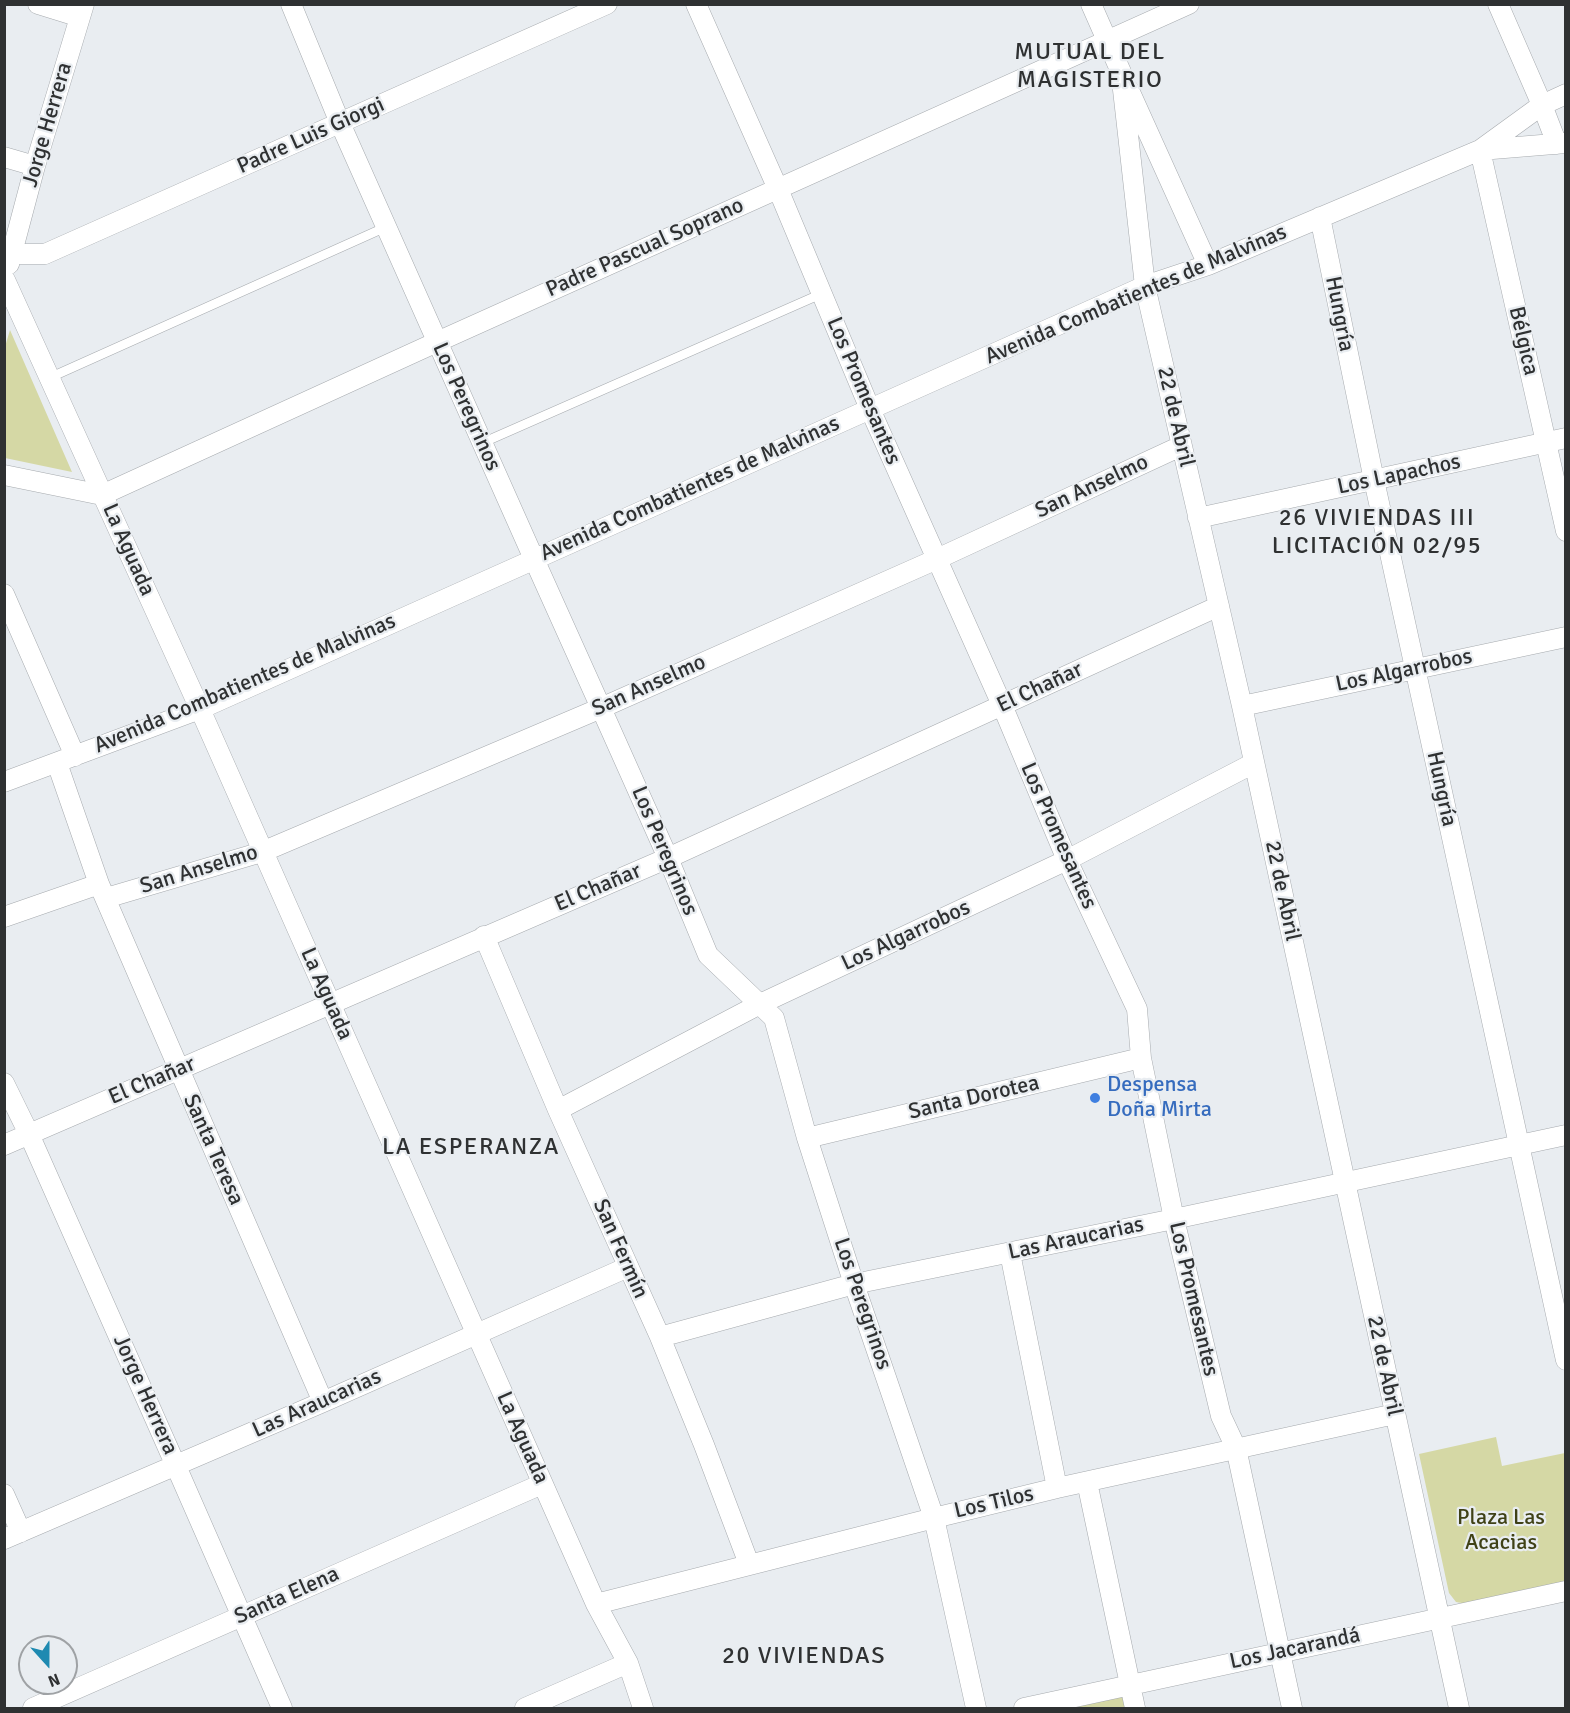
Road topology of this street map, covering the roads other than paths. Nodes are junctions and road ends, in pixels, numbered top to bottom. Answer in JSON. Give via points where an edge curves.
{"nodes":[{"id":1,"x":38,"y":4,"type":"edge"},
{"id":2,"x":291,"y":4,"type":"edge"},
{"id":3,"x":607,"y":4,"type":"edge"},
{"id":4,"x":696,"y":4,"type":"edge"},
{"id":5,"x":1091,"y":4,"type":"edge"},
{"id":6,"x":1189,"y":4,"type":"edge"},
{"id":7,"x":1498,"y":4,"type":"edge"},
{"id":8,"x":82,"y":11,"type":"edge"},
{"id":9,"x":1107,"y":40,"type":"junction"},
{"id":10,"x":1121,"y":72,"type":"junction"},
{"id":11,"x":1566,"y":94,"type":"edge"},
{"id":12,"x":1542,"y":105,"type":"junction"},
{"id":13,"x":340,"y":123,"type":"junction"},
{"id":14,"x":1561,"y":143,"type":"edge"},
{"id":15,"x":1480,"y":150,"type":"junction"},
{"id":16,"x":4,"y":157,"type":"edge"},
{"id":17,"x":35,"y":166,"type":"junction"},
{"id":18,"x":778,"y":189,"type":"junction"},
{"id":19,"x":1320,"y":217,"type":"junction"},
{"id":20,"x":386,"y":226,"type":"junction"},
{"id":21,"x":12,"y":254,"type":"junction"},
{"id":22,"x":1208,"y":265,"type":"junction"},
{"id":23,"x":5,"y":281,"type":"edge"},
{"id":24,"x":1145,"y":286,"type":"junction"},
{"id":25,"x":821,"y":294,"type":"junction"},
{"id":26,"x":437,"y":342,"type":"junction"},
{"id":27,"x":49,"y":378,"type":"junction"},
{"id":28,"x":870,"y":409,"type":"junction"},
{"id":29,"x":1566,"y":438,"type":"edge"},
{"id":30,"x":482,"y":443,"type":"junction"},
{"id":31,"x":1546,"y":443,"type":"junction"},
{"id":32,"x":1181,"y":446,"type":"junction"},
{"id":33,"x":4,"y":475,"type":"edge"},
{"id":34,"x":1374,"y":480,"type":"junction"},
{"id":35,"x":102,"y":495,"type":"junction"},
{"id":36,"x":1198,"y":518,"type":"junction"},
{"id":37,"x":1566,"y":531,"type":"edge"},
{"id":38,"x":937,"y":558,"type":"junction"},
{"id":39,"x":534,"y":560,"type":"junction"},
{"id":40,"x":4,"y":594,"type":"edge"},
{"id":41,"x":1219,"y":606,"type":"junction"},
{"id":42,"x":1566,"y":637,"type":"edge"},
{"id":43,"x":1415,"y":669,"type":"junction"},
{"id":44,"x":1002,"y":705,"type":"junction"},
{"id":45,"x":1242,"y":706,"type":"junction"},
{"id":46,"x":601,"y":708,"type":"junction"},
{"id":47,"x":200,"y":709,"type":"junction"},
{"id":48,"x":66,"y":759,"type":"junction"},
{"id":49,"x":1254,"y":763,"type":"junction"},
{"id":50,"x":4,"y":782,"type":"edge"},
{"id":51,"x":262,"y":852,"type":"junction"},
{"id":52,"x":668,"y":858,"type":"junction"},
{"id":53,"x":1067,"y":860,"type":"junction"},
{"id":54,"x":102,"y":891,"type":"junction"},
{"id":55,"x":4,"y":917,"type":"edge"},
{"id":56,"x":484,"y":936,"type":"junction"},
{"id":57,"x":331,"y":1004,"type":"junction"},
{"id":58,"x":760,"y":1004,"type":"junction"},
{"id":59,"x":1141,"y":1058,"type":"junction"},
{"id":60,"x":178,"y":1070,"type":"junction"},
{"id":61,"x":4,"y":1083,"type":"edge"},
{"id":62,"x":558,"y":1110,"type":"junction"},
{"id":63,"x":29,"y":1134,"type":"junction"},
{"id":64,"x":1566,"y":1135,"type":"edge"},
{"id":65,"x":807,"y":1138,"type":"junction"},
{"id":66,"x":4,"y":1145,"type":"edge"},
{"id":67,"x":1518,"y":1145,"type":"junction"},
{"id":68,"x":1345,"y":1182,"type":"junction"},
{"id":69,"x":1174,"y":1219,"type":"junction"},
{"id":70,"x":1010,"y":1253,"type":"junction"},
{"id":71,"x":628,"y":1268,"type":"junction"},
{"id":72,"x":854,"y":1284,"type":"junction"},
{"id":73,"x":476,"y":1334,"type":"junction"},
{"id":74,"x":660,"y":1337,"type":"junction"},
{"id":75,"x":1566,"y":1360,"type":"edge"},
{"id":76,"x":323,"y":1402,"type":"junction"},
{"id":77,"x":1395,"y":1413,"type":"junction"},
{"id":78,"x":1236,"y":1448,"type":"junction"},
{"id":79,"x":176,"y":1466,"type":"junction"},
{"id":80,"x":1087,"y":1482,"type":"junction"},
{"id":81,"x":542,"y":1484,"type":"junction"},
{"id":82,"x":1057,"y":1488,"type":"junction"},
{"id":83,"x":4,"y":1494,"type":"edge"},
{"id":84,"x":934,"y":1518,"type":"junction"},
{"id":85,"x":13,"y":1535,"type":"edge"},
{"id":86,"x":749,"y":1564,"type":"junction"},
{"id":87,"x":1566,"y":1591,"type":"edge"},
{"id":88,"x":596,"y":1604,"type":"junction"},
{"id":89,"x":242,"y":1616,"type":"junction"},
{"id":90,"x":1439,"y":1619,"type":"junction"},
{"id":91,"x":1280,"y":1652,"type":"junction"},
{"id":92,"x":628,"y":1664,"type":"junction"},
{"id":93,"x":1130,"y":1685,"type":"junction"},
{"id":94,"x":33,"y":1708,"type":"edge"},
{"id":95,"x":282,"y":1708,"type":"edge"},
{"id":96,"x":525,"y":1708,"type":"edge"},
{"id":97,"x":643,"y":1708,"type":"edge"},
{"id":98,"x":976,"y":1708,"type":"edge"},
{"id":99,"x":1024,"y":1708,"type":"edge"},
{"id":100,"x":1135,"y":1708,"type":"edge"},
{"id":101,"x":1292,"y":1708,"type":"edge"},
{"id":102,"x":1459,"y":1708,"type":"edge"}],
"edges":[{"from":1,"to":8,"type":"street"},
{"from":2,"to":13,"type":"street","name":"Los Peregrinos"},
{"from":3,"to":13,"type":"street","name":"Padre Luis Giorgi"},
{"from":4,"to":18,"type":"street","name":"Los Promesantes"},
{"from":5,"to":9,"type":"street","name":"22 de Abril"},
{"from":6,"to":9,"type":"street","name":"Padre Pascual Soprano"},
{"from":7,"to":12,"type":"street"},
{"from":8,"to":17,"type":"street","name":"Jorge Herrera"},
{"from":9,"to":10,"type":"street","name":"22 de Abril"},
{"from":9,"to":18,"type":"street","name":"Padre Pascual Soprano"},
{"from":10,"to":22,"type":"street","name":"22 de Abril"},
{"from":10,"to":24,"type":"street","name":"22 de Abril"},
{"from":11,"to":12,"type":"street","name":"Avenida Combatientes de Malvinas"},
{"from":12,"to":14,"type":"street"},
{"from":12,"to":15,"type":"street","name":"Avenida Combatientes de Malvinas"},
{"from":13,"to":20,"type":"street","name":"Los Peregrinos"},
{"from":13,"to":21,"type":"street","name":"Padre Luis Giorgi","via":[[45,254]]},
{"from":14,"to":15,"type":"street"},
{"from":15,"to":19,"type":"street","name":"Avenida Combatientes de Malvinas"},
{"from":15,"to":31,"type":"street","name":"Bélgica"},
{"from":16,"to":17,"type":"street"},
{"from":17,"to":21,"type":"street","name":"Jorge Herrera"},
{"from":18,"to":25,"type":"street","name":"Los Promesantes"},
{"from":18,"to":26,"type":"street","name":"Padre Pascual Soprano"},
{"from":19,"to":22,"type":"street","name":"Avenida Combatientes de Malvinas"},
{"from":19,"to":34,"type":"street","name":"Hungría"},
{"from":20,"to":26,"type":"street","name":"Los Peregrinos"},
{"from":20,"to":27,"type":"lane"},
{"from":21,"to":23,"type":"street","name":"Jorge Herrera"},
{"from":22,"to":24,"type":"street","name":"Avenida Combatientes de Malvinas"},
{"from":23,"to":27,"type":"street","name":"La Aguada"},
{"from":24,"to":28,"type":"street","name":"Avenida Combatientes de Malvinas"},
{"from":24,"to":32,"type":"street","name":"22 de Abril"},
{"from":25,"to":28,"type":"street","name":"Los Promesantes"},
{"from":25,"to":30,"type":"lane"},
{"from":26,"to":30,"type":"street","name":"Los Peregrinos"},
{"from":26,"to":35,"type":"street","name":"Padre Pascual Soprano"},
{"from":27,"to":35,"type":"street","name":"La Aguada"},
{"from":28,"to":38,"type":"street","name":"Los Promesantes"},
{"from":28,"to":39,"type":"street","name":"Avenida Combatientes de Malvinas"},
{"from":29,"to":31,"type":"street","name":"Los Lapachos"},
{"from":30,"to":39,"type":"street","name":"Los Peregrinos"},
{"from":31,"to":34,"type":"street","name":"Los Lapachos"},
{"from":31,"to":37,"type":"street","name":"Bélgica"},
{"from":32,"to":36,"type":"street","name":"22 de Abril"},
{"from":32,"to":38,"type":"street","name":"San Anselmo"},
{"from":33,"to":35,"type":"street"},
{"from":34,"to":36,"type":"street","name":"Los Lapachos"},
{"from":34,"to":43,"type":"street","name":"Hungría"},
{"from":35,"to":47,"type":"street","name":"La Aguada"},
{"from":36,"to":41,"type":"street","name":"22 de Abril"},
{"from":38,"to":44,"type":"street","name":"Los Promesantes"},
{"from":38,"to":46,"type":"street","name":"San Anselmo"},
{"from":39,"to":46,"type":"street","name":"Los Peregrinos"},
{"from":39,"to":47,"type":"street","name":"Avenida Combatientes de Malvinas"},
{"from":40,"to":48,"type":"street","name":"Santa Teresa"},
{"from":41,"to":44,"type":"street","name":"El Chañar"},
{"from":41,"to":45,"type":"street","name":"22 de Abril"},
{"from":42,"to":43,"type":"street","name":"Los Algarrobos"},
{"from":43,"to":45,"type":"street","name":"Los Algarrobos"},
{"from":43,"to":67,"type":"street","name":"Hungría"},
{"from":44,"to":52,"type":"street","name":"El Chañar"},
{"from":44,"to":53,"type":"street","name":"Los Promesantes"},
{"from":45,"to":49,"type":"street","name":"22 de Abril"},
{"from":46,"to":51,"type":"street","name":"San Anselmo"},
{"from":46,"to":52,"type":"street","name":"Los Peregrinos"},
{"from":47,"to":48,"type":"street","name":"Avenida Combatientes de Malvinas"},
{"from":47,"to":51,"type":"street","name":"La Aguada"},
{"from":48,"to":50,"type":"street","name":"Avenida Combatientes de Malvinas"},
{"from":48,"to":54,"type":"street","name":"Santa Teresa"},
{"from":49,"to":53,"type":"street","name":"Los Algarrobos"},
{"from":49,"to":68,"type":"street","name":"22 de Abril"},
{"from":51,"to":54,"type":"street","name":"San Anselmo"},
{"from":51,"to":57,"type":"street","name":"La Aguada"},
{"from":52,"to":56,"type":"street","name":"El Chañar"},
{"from":52,"to":58,"type":"street","name":"Los Peregrinos","via":[[708,955]]},
{"from":53,"to":58,"type":"street","name":"Los Algarrobos"},
{"from":53,"to":59,"type":"street","name":"Los Promesantes","via":[[1137,1009]]},
{"from":54,"to":55,"type":"street","name":"San Anselmo"},
{"from":54,"to":60,"type":"street","name":"Santa Teresa"},
{"from":56,"to":57,"type":"street","name":"El Chañar"},
{"from":56,"to":62,"type":"street","name":"San Fermín"},
{"from":57,"to":60,"type":"street","name":"El Chañar"},
{"from":57,"to":73,"type":"street","name":"La Aguada"},
{"from":58,"to":62,"type":"street","name":"Los Algarrobos"},
{"from":58,"to":65,"type":"street","name":"Los Peregrinos","via":[[774,1018]]},
{"from":59,"to":65,"type":"street","name":"Santa Dorotea"},
{"from":59,"to":69,"type":"street","name":"Los Promesantes"},
{"from":60,"to":63,"type":"street","name":"El Chañar"},
{"from":60,"to":76,"type":"street","name":"Santa Teresa"},
{"from":61,"to":63,"type":"street","name":"Jorge Herrera"},
{"from":62,"to":71,"type":"street","name":"San Fermín"},
{"from":63,"to":66,"type":"street","name":"El Chañar"},
{"from":63,"to":79,"type":"street","name":"Jorge Herrera"},
{"from":64,"to":67,"type":"street","name":"Las Araucarias"},
{"from":65,"to":72,"type":"street","name":"Los Peregrinos"},
{"from":67,"to":68,"type":"street","name":"Las Araucarias"},
{"from":67,"to":75,"type":"street","name":"Hungría"},
{"from":68,"to":69,"type":"street","name":"Las Araucarias"},
{"from":68,"to":77,"type":"street","name":"22 de Abril"},
{"from":69,"to":70,"type":"street","name":"Las Araucarias"},
{"from":69,"to":78,"type":"street","name":"Los Promesantes","via":[[1221,1416]]},
{"from":70,"to":72,"type":"street","name":"Las Araucarias"},
{"from":70,"to":82,"type":"street"},
{"from":71,"to":73,"type":"street","name":"Las Araucarias"},
{"from":71,"to":74,"type":"street","name":"San Fermín"},
{"from":72,"to":74,"type":"street","name":"Las Araucarias"},
{"from":72,"to":84,"type":"street","name":"Los Peregrinos"},
{"from":73,"to":76,"type":"street","name":"Las Araucarias"},
{"from":73,"to":81,"type":"street","name":"La Aguada"},
{"from":74,"to":86,"type":"street","name":"San Fermín"},
{"from":76,"to":79,"type":"street","name":"Las Araucarias"},
{"from":77,"to":78,"type":"street","name":"Los Tilos"},
{"from":77,"to":90,"type":"street","name":"22 de Abril"},
{"from":78,"to":80,"type":"street","name":"Los Tilos"},
{"from":78,"to":91,"type":"street","name":"Los Promesantes"},
{"from":79,"to":85,"type":"street","name":"Las Araucarias"},
{"from":79,"to":89,"type":"street","name":"Jorge Herrera"},
{"from":80,"to":82,"type":"street","name":"Los Tilos"},
{"from":80,"to":93,"type":"street"},
{"from":81,"to":88,"type":"street","name":"La Aguada"},
{"from":81,"to":89,"type":"street","name":"Santa Elena"},
{"from":82,"to":84,"type":"street","name":"Los Tilos"},
{"from":83,"to":85,"type":"street"},
{"from":84,"to":86,"type":"street","name":"Los Tilos"},
{"from":84,"to":98,"type":"street","name":"Los Peregrinos"},
{"from":86,"to":88,"type":"street","name":"Los Tilos"},
{"from":87,"to":90,"type":"street","name":"Los Jacarandá"},
{"from":88,"to":92,"type":"street","name":"La Aguada"},
{"from":89,"to":94,"type":"street","name":"Santa Elena"},
{"from":89,"to":95,"type":"street","name":"Jorge Herrera"},
{"from":90,"to":91,"type":"street","name":"Los Jacarandá"},
{"from":90,"to":102,"type":"street","name":"22 de Abril"},
{"from":91,"to":93,"type":"street","name":"Los Jacarandá"},
{"from":91,"to":101,"type":"street","name":"Los Promesantes"},
{"from":92,"to":96,"type":"street"},
{"from":92,"to":97,"type":"street","name":"La Aguada"},
{"from":93,"to":99,"type":"street","name":"Los Jacarandá"},
{"from":93,"to":100,"type":"street"}]}
